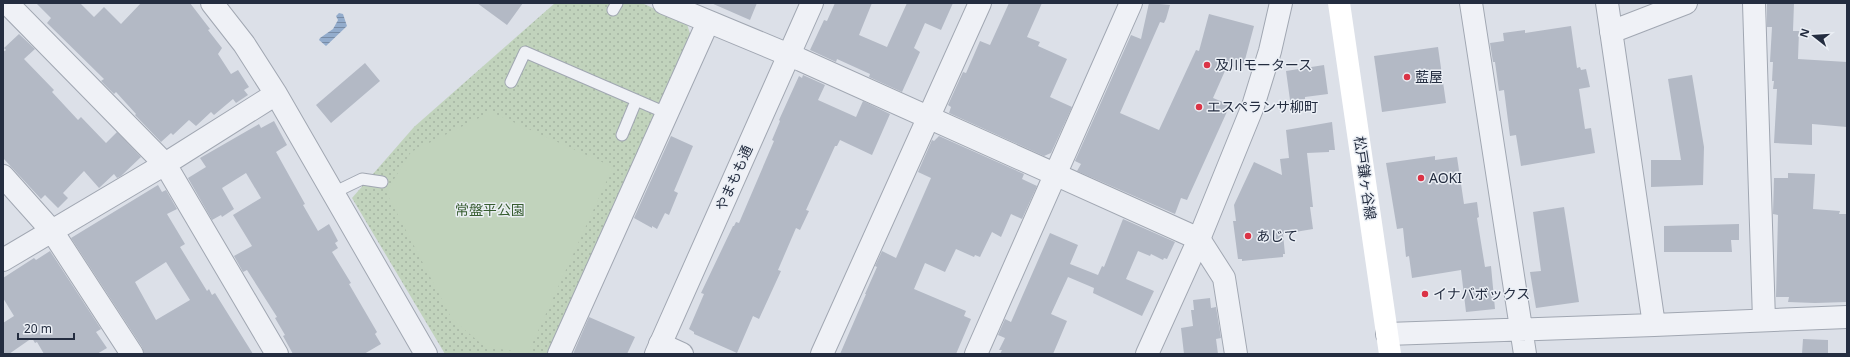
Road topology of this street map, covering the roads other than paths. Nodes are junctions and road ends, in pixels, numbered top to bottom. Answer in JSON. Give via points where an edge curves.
{"nodes":[{"id":1,"x":6,"y":3,"type":"edge"},
{"id":2,"x":212,"y":3,"type":"edge"},
{"id":3,"x":664,"y":3,"type":"edge"},
{"id":4,"x":812,"y":3,"type":"edge"},
{"id":5,"x":980,"y":3,"type":"edge"},
{"id":6,"x":1131,"y":3,"type":"edge"},
{"id":7,"x":1281,"y":3,"type":"edge"},
{"id":8,"x":1339,"y":3,"type":"edge"},
{"id":9,"x":1471,"y":3,"type":"edge"},
{"id":10,"x":1607,"y":3,"type":"edge"},
{"id":11,"x":1686,"y":3,"type":"edge"},
{"id":12,"x":1754,"y":3,"type":"edge"},
{"id":13,"x":708,"y":22,"type":"junction"},
{"id":14,"x":1611,"y":32,"type":"junction"},
{"id":15,"x":788,"y":55,"type":"junction"},
{"id":16,"x":511,"y":82,"type":"dead end"},
{"id":17,"x":276,"y":94,"type":"junction"},
{"id":18,"x":636,"y":101,"type":"junction"},
{"id":19,"x":666,"y":114,"type":"junction"},
{"id":20,"x":929,"y":118,"type":"junction"},
{"id":21,"x":622,"y":135,"type":"dead end"},
{"id":22,"x":165,"y":164,"type":"junction"},
{"id":23,"x":3,"y":176,"type":"edge"},
{"id":24,"x":1056,"y":176,"type":"junction"},
{"id":25,"x":382,"y":182,"type":"dead end"},
{"id":26,"x":333,"y":193,"type":"junction"},
{"id":27,"x":52,"y":231,"type":"junction"},
{"id":28,"x":1198,"y":239,"type":"junction"},
{"id":29,"x":3,"y":260,"type":"edge"},
{"id":30,"x":1847,"y":317,"type":"edge"},
{"id":31,"x":1764,"y":320,"type":"junction"},
{"id":32,"x":1654,"y":325,"type":"junction"},
{"id":33,"x":1523,"y":329,"type":"junction"},
{"id":34,"x":1388,"y":344,"type":"edge"},
{"id":35,"x":658,"y":349,"type":"edge"},
{"id":36,"x":132,"y":354,"type":"edge"},
{"id":37,"x":277,"y":354,"type":"edge"},
{"id":38,"x":426,"y":354,"type":"edge"},
{"id":39,"x":559,"y":354,"type":"edge"},
{"id":40,"x":682,"y":354,"type":"edge"},
{"id":41,"x":822,"y":354,"type":"edge"},
{"id":42,"x":976,"y":354,"type":"edge"},
{"id":43,"x":1147,"y":354,"type":"edge"},
{"id":44,"x":1236,"y":354,"type":"edge"},
{"id":45,"x":1525,"y":354,"type":"edge"}],
"edges":[{"from":1,"to":22,"type":"street"},
{"from":2,"to":17,"type":"street","via":[[244,44]]},
{"from":3,"to":13,"type":"street"},
{"from":4,"to":15,"type":"street","name":"やまもも通"},
{"from":5,"to":20,"type":"street"},
{"from":6,"to":24,"type":"street"},
{"from":7,"to":28,"type":"street","via":[[1253,106]]},
{"from":8,"to":34,"type":"main road","name":"松戸鎌ヶ谷線"},
{"from":9,"to":33,"type":"street"},
{"from":10,"to":14,"type":"street"},
{"from":11,"to":14,"type":"street"},
{"from":12,"to":31,"type":"street"},
{"from":13,"to":15,"type":"street"},
{"from":13,"to":19,"type":"street"},
{"from":14,"to":32,"type":"street"},
{"from":15,"to":20,"type":"street"},
{"from":15,"to":35,"type":"street","name":"やまもも通"},
{"from":16,"to":18,"type":"lane","via":[[525,52]]},
{"from":17,"to":22,"type":"street"},
{"from":17,"to":26,"type":"street"},
{"from":18,"to":19,"type":"lane"},
{"from":18,"to":21,"type":"lane"},
{"from":19,"to":39,"type":"street"},
{"from":20,"to":24,"type":"street"},
{"from":20,"to":41,"type":"street"},
{"from":22,"to":27,"type":"street"},
{"from":22,"to":37,"type":"street"},
{"from":23,"to":27,"type":"street"},
{"from":24,"to":28,"type":"street"},
{"from":24,"to":42,"type":"street"},
{"from":25,"to":26,"type":"lane","via":[[362,179]]},
{"from":26,"to":38,"type":"street"},
{"from":27,"to":29,"type":"street"},
{"from":27,"to":36,"type":"street"},
{"from":28,"to":43,"type":"street"},
{"from":28,"to":44,"type":"street","via":[[1224,278]]},
{"from":30,"to":31,"type":"street"},
{"from":31,"to":32,"type":"street"},
{"from":32,"to":33,"type":"street"},
{"from":33,"to":34,"type":"street"},
{"from":33,"to":45,"type":"street"},
{"from":35,"to":40,"type":"street"}]}
